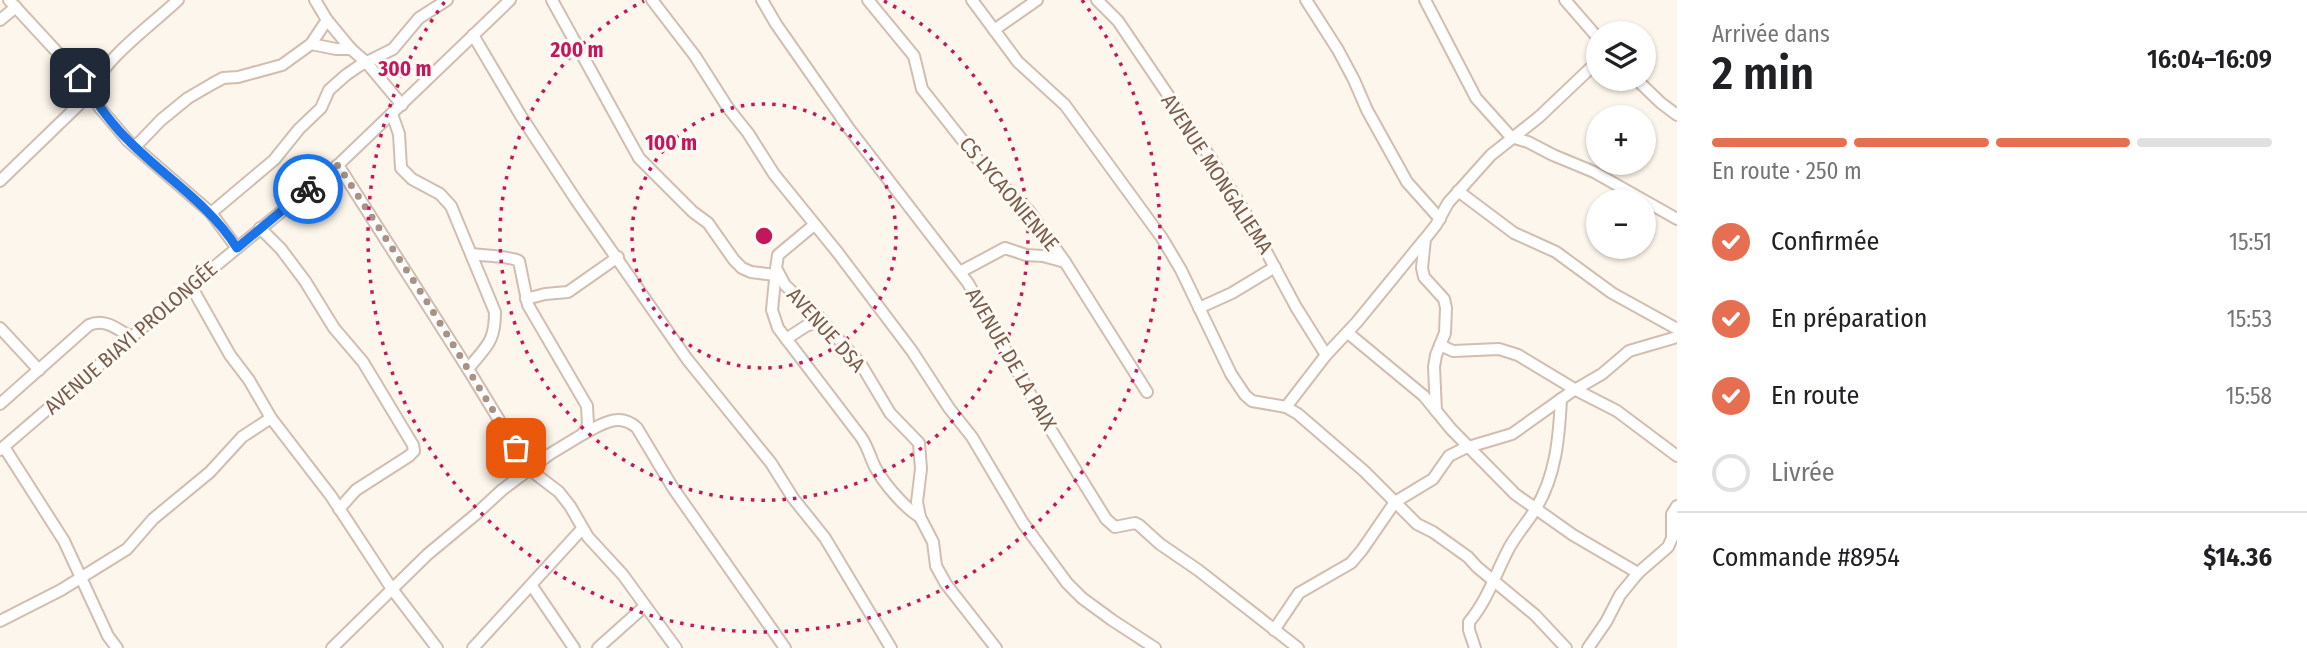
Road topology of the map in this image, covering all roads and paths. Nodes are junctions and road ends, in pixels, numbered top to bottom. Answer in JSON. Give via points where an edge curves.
{"nodes":[{"id":1,"x":178,"y":0,"type":"edge"},
{"id":2,"x":315,"y":0,"type":"edge"},
{"id":3,"x":446,"y":0,"type":"edge"},
{"id":4,"x":510,"y":0,"type":"edge"},
{"id":5,"x":552,"y":0,"type":"edge"},
{"id":6,"x":652,"y":0,"type":"edge"},
{"id":7,"x":762,"y":0,"type":"edge"},
{"id":8,"x":868,"y":0,"type":"edge"},
{"id":9,"x":972,"y":0,"type":"edge"},
{"id":10,"x":1037,"y":0,"type":"edge"},
{"id":11,"x":1097,"y":0,"type":"edge"},
{"id":12,"x":1306,"y":0,"type":"edge"},
{"id":13,"x":1425,"y":0,"type":"edge"},
{"id":14,"x":1565,"y":0,"type":"edge"},
{"id":15,"x":12,"y":2,"type":"edge"},
{"id":16,"x":0,"y":20,"type":"edge"},
{"id":17,"x":327,"y":20,"type":"junction"},
{"id":18,"x":1586,"y":24,"type":"edge"},
{"id":19,"x":994,"y":30,"type":"junction"},
{"id":20,"x":473,"y":35,"type":"junction"},
{"id":21,"x":311,"y":44,"type":"junction"},
{"id":22,"x":351,"y":49,"type":"junction"},
{"id":23,"x":366,"y":62,"type":"junction"},
{"id":24,"x":1586,"y":72,"type":"edge"},
{"id":25,"x":1648,"y":91,"type":"edge"},
{"id":26,"x":91,"y":93,"type":"junction"},
{"id":27,"x":402,"y":105,"type":"junction"},
{"id":28,"x":392,"y":114,"type":"junction"},
{"id":29,"x":1677,"y":115,"type":"edge"},
{"id":30,"x":1511,"y":137,"type":"junction"},
{"id":31,"x":135,"y":147,"type":"junction"},
{"id":32,"x":338,"y":165,"type":"junction"},
{"id":33,"x":0,"y":181,"type":"edge"},
{"id":34,"x":1458,"y":191,"type":"junction"},
{"id":35,"x":211,"y":213,"type":"junction"},
{"id":36,"x":1440,"y":219,"type":"junction"},
{"id":37,"x":1677,"y":219,"type":"edge"},
{"id":38,"x":814,"y":225,"type":"junction"},
{"id":39,"x":260,"y":228,"type":"junction"},
{"id":40,"x":1425,"y":239,"type":"junction"},
{"id":41,"x":237,"y":248,"type":"junction"},
{"id":42,"x":472,"y":254,"type":"junction"},
{"id":43,"x":618,"y":257,"type":"junction"},
{"id":44,"x":1065,"y":261,"type":"junction"},
{"id":45,"x":1275,"y":267,"type":"junction"},
{"id":46,"x":775,"y":272,"type":"junction"},
{"id":47,"x":960,"y":272,"type":"junction"},
{"id":48,"x":191,"y":286,"type":"junction"},
{"id":49,"x":526,"y":299,"type":"junction"},
{"id":50,"x":1199,"y":308,"type":"junction"},
{"id":51,"x":822,"y":320,"type":"junction"},
{"id":52,"x":0,"y":328,"type":"edge"},
{"id":53,"x":1677,"y":329,"type":"edge"},
{"id":54,"x":1348,"y":332,"type":"junction"},
{"id":55,"x":131,"y":337,"type":"junction"},
{"id":56,"x":1677,"y":337,"type":"edge"},
{"id":57,"x":786,"y":339,"type":"junction"},
{"id":58,"x":1440,"y":345,"type":"junction"},
{"id":59,"x":1326,"y":355,"type":"junction"},
{"id":60,"x":468,"y":369,"type":"junction"},
{"id":61,"x":38,"y":370,"type":"junction"},
{"id":62,"x":1576,"y":390,"type":"junction"},
{"id":63,"x":1147,"y":392,"type":"dead end"},
{"id":64,"x":1561,"y":399,"type":"junction"},
{"id":65,"x":0,"y":404,"type":"edge"},
{"id":66,"x":1286,"y":407,"type":"junction"},
{"id":67,"x":1436,"y":411,"type":"junction"},
{"id":68,"x":271,"y":418,"type":"junction"},
{"id":69,"x":583,"y":434,"type":"junction"},
{"id":70,"x":1469,"y":447,"type":"junction"},
{"id":71,"x":2,"y":448,"type":"edge"},
{"id":72,"x":1677,"y":456,"type":"edge"},
{"id":73,"x":529,"y":469,"type":"junction"},
{"id":74,"x":918,"y":486,"type":"junction"},
{"id":75,"x":899,"y":499,"type":"junction"},
{"id":76,"x":1395,"y":502,"type":"junction"},
{"id":77,"x":1677,"y":506,"type":"edge"},
{"id":78,"x":1537,"y":508,"type":"junction"},
{"id":79,"x":339,"y":509,"type":"junction"},
{"id":80,"x":920,"y":517,"type":"junction"},
{"id":81,"x":582,"y":529,"type":"junction"},
{"id":82,"x":1638,"y":573,"type":"junction"},
{"id":83,"x":81,"y":577,"type":"junction"},
{"id":84,"x":1495,"y":582,"type":"junction"},
{"id":85,"x":532,"y":586,"type":"junction"},
{"id":86,"x":392,"y":589,"type":"junction"},
{"id":87,"x":645,"y":606,"type":"junction"},
{"id":88,"x":0,"y":621,"type":"edge"},
{"id":89,"x":1274,"y":630,"type":"junction"},
{"id":90,"x":117,"y":648,"type":"edge"},
{"id":91,"x":332,"y":648,"type":"edge"},
{"id":92,"x":437,"y":648,"type":"edge"},
{"id":93,"x":473,"y":648,"type":"edge"},
{"id":94,"x":574,"y":648,"type":"edge"},
{"id":95,"x":598,"y":648,"type":"edge"},
{"id":96,"x":677,"y":648,"type":"edge"},
{"id":97,"x":785,"y":648,"type":"edge"},
{"id":98,"x":891,"y":648,"type":"edge"},
{"id":99,"x":996,"y":648,"type":"edge"},
{"id":100,"x":1155,"y":648,"type":"edge"},
{"id":101,"x":1298,"y":648,"type":"edge"},
{"id":102,"x":1475,"y":648,"type":"edge"},
{"id":103,"x":1566,"y":648,"type":"edge"},
{"id":104,"x":1588,"y":648,"type":"edge"}],
"edges":[{"from":1,"to":26,"type":"street","via":[[124,47],[99,75]]},
{"from":2,"to":17,"type":"street"},
{"from":3,"to":23,"type":"street","via":[[419,18],[393,49]]},
{"from":4,"to":20,"type":"street","name":"AVENUE BIAYI PROLONGÉE"},
{"from":5,"to":46,"type":"street","via":[[639,158],[708,223],[742,268]]},
{"from":6,"to":38,"type":"street"},
{"from":7,"to":47,"type":"street","name":"AVENUE DE LA PAIX","via":[[850,130]]},
{"from":8,"to":44,"type":"street","name":"CS LYCAONIENNE","via":[[914,56],[922,89],[982,165],[1029,211]]},
{"from":9,"to":19,"type":"street"},
{"from":10,"to":19,"type":"street"},
{"from":11,"to":45,"type":"street","name":"AVENUE MONGALIEMA","via":[[1118,21],[1212,160]]},
{"from":12,"to":36,"type":"street","via":[[1338,50],[1407,181]]},
{"from":13,"to":30,"type":"street","via":[[1476,98]]},
{"from":14,"to":18,"type":"street"},
{"from":15,"to":16,"type":"street"},
{"from":15,"to":26,"type":"street"},
{"from":17,"to":21,"type":"street"},
{"from":17,"to":22,"type":"street"},
{"from":19,"to":50,"type":"street","via":[[1018,62],[1065,105],[1130,192],[1173,256]]},
{"from":20,"to":27,"type":"street","name":"AVENUE BIAYI PROLONGÉE"},
{"from":20,"to":43,"type":"street","via":[[543,150]]},
{"from":21,"to":22,"type":"street"},
{"from":21,"to":31,"type":"street","via":[[274,68],[223,78],[188,98]]},
{"from":22,"to":23,"type":"street"},
{"from":23,"to":27,"type":"street"},
{"from":23,"to":35,"type":"street","via":[[329,90],[321,108],[274,160]]},
{"from":24,"to":30,"type":"street"},
{"from":25,"to":29,"type":"street"},
{"from":26,"to":31,"type":"street"},
{"from":26,"to":33,"type":"street"},
{"from":27,"to":28,"type":"street","name":"AVENUE BIAYI PROLONGÉE"},
{"from":28,"to":32,"type":"street","name":"AVENUE BIAYI PROLONGÉE"},
{"from":28,"to":42,"type":"street","via":[[399,134],[401,168],[451,206]]},
{"from":30,"to":34,"type":"street"},
{"from":30,"to":37,"type":"street","via":[[1594,172]]},
{"from":31,"to":35,"type":"street"},
{"from":32,"to":39,"type":"street","name":"AVENUE BIAYI PROLONGÉE"},
{"from":32,"to":60,"type":"street"},
{"from":34,"to":36,"type":"street"},
{"from":34,"to":53,"type":"street","via":[[1514,233],[1556,252],[1612,293]]},
{"from":35,"to":41,"type":"street"},
{"from":36,"to":40,"type":"street"},
{"from":38,"to":46,"type":"street","name":"AVENUE DSA","via":[[778,255]]},
{"from":38,"to":100,"type":"street","via":[[912,351],[1067,583]]},
{"from":39,"to":41,"type":"street","name":"AVENUE BIAYI PROLONGÉE"},
{"from":39,"to":79,"type":"street","via":[[281,249],[334,328],[363,362],[414,445],[409,456],[356,490]]},
{"from":40,"to":54,"type":"street"},
{"from":40,"to":58,"type":"street","via":[[1423,277],[1444,299],[1446,308]]},
{"from":41,"to":48,"type":"street","name":"AVENUE BIAYI PROLONGÉE"},
{"from":42,"to":49,"type":"street","via":[[519,261]]},
{"from":42,"to":60,"type":"street","via":[[495,312],[495,330]]},
{"from":43,"to":49,"type":"street","via":[[568,292]]},
{"from":43,"to":98,"type":"street","via":[[687,359],[825,538]]},
{"from":44,"to":47,"type":"street","via":[[1005,248]]},
{"from":44,"to":63,"type":"street","name":"CS LYCAONIENNE"},
{"from":45,"to":50,"type":"street"},
{"from":45,"to":59,"type":"street","name":"AVENUE MONGALIEMA"},
{"from":46,"to":51,"type":"street","name":"AVENUE DSA"},
{"from":46,"to":57,"type":"street","via":[[772,310]]},
{"from":47,"to":89,"type":"street","name":"AVENUE DE LA PAIX","via":[[1112,526],[1139,525]]},
{"from":48,"to":55,"type":"street","name":"AVENUE BIAYI PROLONGÉE"},
{"from":48,"to":68,"type":"street"},
{"from":49,"to":69,"type":"street","via":[[587,406],[588,425]]},
{"from":50,"to":66,"type":"street","via":[[1245,395],[1252,401]]},
{"from":51,"to":57,"type":"street"},
{"from":51,"to":74,"type":"street","name":"AVENUE DSA","via":[[862,366],[890,413],[919,443]]},
{"from":52,"to":61,"type":"street"},
{"from":54,"to":59,"type":"street"},
{"from":54,"to":67,"type":"street"},
{"from":55,"to":61,"type":"street","via":[[96,322]]},
{"from":55,"to":71,"type":"street","name":"AVENUE BIAYI PROLONGÉE"},
{"from":56,"to":62,"type":"street","via":[[1629,351]]},
{"from":57,"to":75,"type":"street","via":[[867,446],[875,467]]},
{"from":58,"to":62,"type":"street","via":[[1453,351],[1499,349],[1518,355]]},
{"from":58,"to":67,"type":"street","via":[[1434,368]]},
{"from":59,"to":66,"type":"street"},
{"from":60,"to":73,"type":"street"},
{"from":61,"to":65,"type":"street"},
{"from":62,"to":64,"type":"street"},
{"from":62,"to":72,"type":"street","via":[[1617,411]]},
{"from":64,"to":70,"type":"street","via":[[1512,434]]},
{"from":64,"to":78,"type":"street","via":[[1556,459]]},
{"from":66,"to":76,"type":"street"},
{"from":67,"to":70,"type":"street"},
{"from":68,"to":79,"type":"street"},
{"from":68,"to":83,"type":"street","via":[[242,437],[127,549]]},
{"from":69,"to":73,"type":"street"},
{"from":69,"to":97,"type":"street","via":[[618,419],[637,428],[673,488]]},
{"from":70,"to":76,"type":"street","via":[[1449,456],[1433,479]]},
{"from":70,"to":78,"type":"street","via":[[1515,494]]},
{"from":71,"to":83,"type":"street","via":[[64,541]]},
{"from":73,"to":81,"type":"street","via":[[559,492]]},
{"from":73,"to":86,"type":"street"},
{"from":74,"to":75,"type":"street"},
{"from":74,"to":80,"type":"street","name":"AVENUE DSA"},
{"from":75,"to":80,"type":"street"},
{"from":76,"to":84,"type":"street"},
{"from":76,"to":89,"type":"street","via":[[1351,563],[1299,593]]},
{"from":77,"to":82,"type":"street","via":[[1668,547]]},
{"from":78,"to":82,"type":"street"},
{"from":78,"to":84,"type":"street","via":[[1508,549]]},
{"from":79,"to":86,"type":"street"},
{"from":80,"to":99,"type":"street","name":"AVENUE DSA","via":[[933,542],[940,574]]},
{"from":81,"to":85,"type":"street"},
{"from":81,"to":87,"type":"street"},
{"from":82,"to":104,"type":"street"},
{"from":83,"to":88,"type":"street"},
{"from":83,"to":90,"type":"street"},
{"from":84,"to":102,"type":"street","via":[[1469,622]]},
{"from":84,"to":103,"type":"street"},
{"from":85,"to":93,"type":"street"},
{"from":85,"to":94,"type":"street"},
{"from":86,"to":91,"type":"street"},
{"from":86,"to":92,"type":"street"},
{"from":87,"to":95,"type":"street"},
{"from":87,"to":96,"type":"street"},
{"from":89,"to":101,"type":"street"}]}
